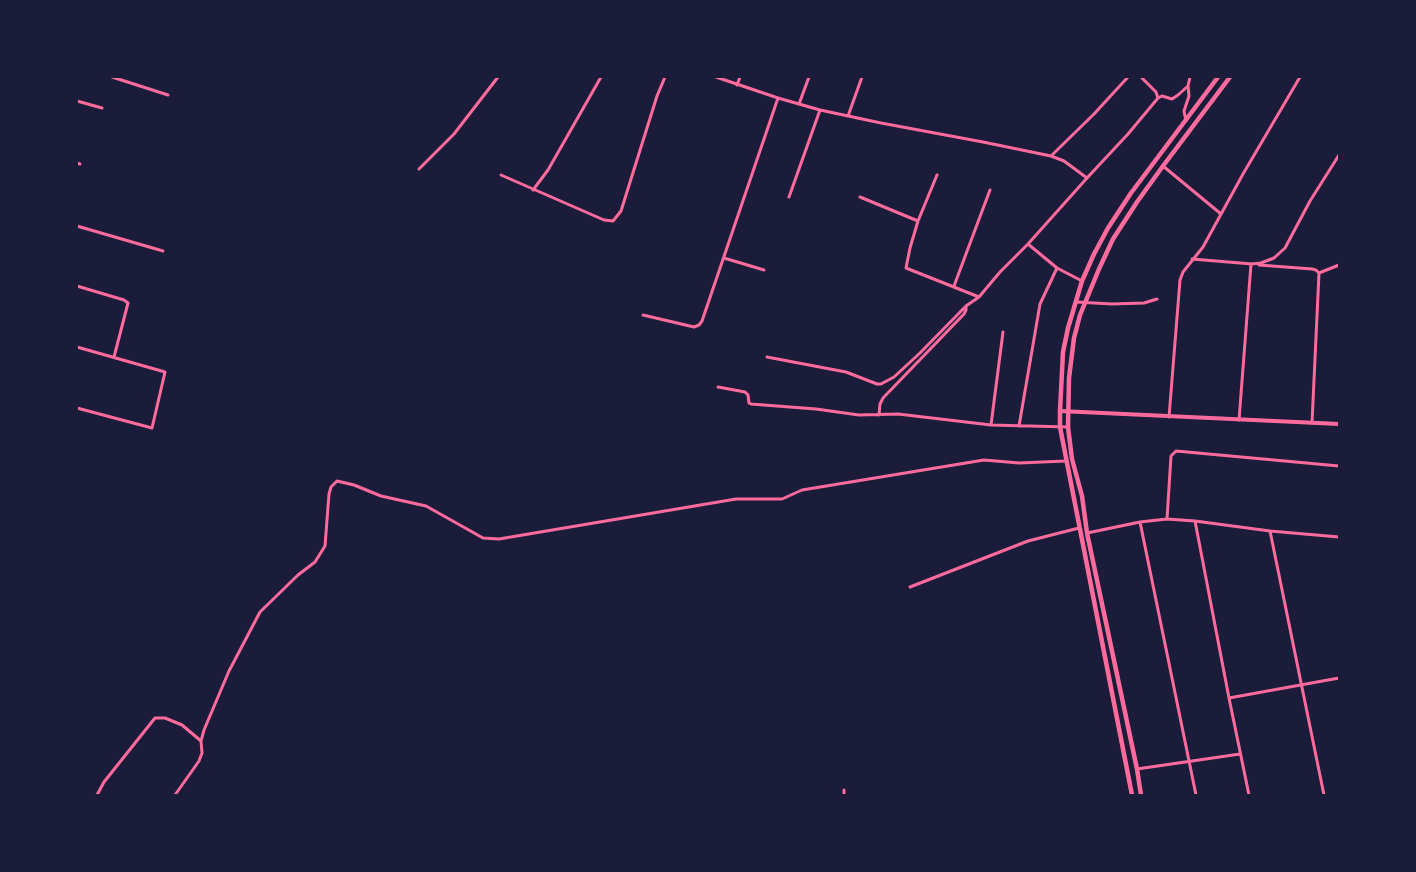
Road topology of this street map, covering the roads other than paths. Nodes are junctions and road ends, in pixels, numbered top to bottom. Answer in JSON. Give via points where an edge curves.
{"nodes":[{"id":1,"x":112,"y":77,"type":"edge"},
{"id":2,"x":498,"y":77,"type":"edge"},
{"id":3,"x":601,"y":77,"type":"edge"},
{"id":4,"x":665,"y":77,"type":"edge"},
{"id":5,"x":716,"y":77,"type":"edge"},
{"id":6,"x":740,"y":77,"type":"edge"},
{"id":7,"x":809,"y":77,"type":"edge"},
{"id":8,"x":862,"y":77,"type":"edge"},
{"id":9,"x":1128,"y":77,"type":"edge"},
{"id":10,"x":1141,"y":77,"type":"edge"},
{"id":11,"x":1190,"y":77,"type":"edge"},
{"id":12,"x":1218,"y":77,"type":"edge"},
{"id":13,"x":1230,"y":77,"type":"edge"},
{"id":14,"x":1300,"y":77,"type":"edge"},
{"id":15,"x":737,"y":85,"type":"junction"},
{"id":16,"x":1188,"y":86,"type":"junction"},
{"id":17,"x":168,"y":95,"type":"dead end"},
{"id":18,"x":778,"y":98,"type":"junction"},
{"id":19,"x":1158,"y":98,"type":"junction"},
{"id":20,"x":77,"y":101,"type":"edge"},
{"id":21,"x":799,"y":104,"type":"junction"},
{"id":22,"x":102,"y":108,"type":"dead end"},
{"id":23,"x":820,"y":110,"type":"junction"},
{"id":24,"x":848,"y":116,"type":"junction"},
{"id":25,"x":1186,"y":121,"type":"junction"},
{"id":26,"x":1339,"y":155,"type":"edge"},
{"id":27,"x":1050,"y":156,"type":"junction"},
{"id":28,"x":1162,"y":166,"type":"junction"},
{"id":29,"x":419,"y":169,"type":"dead end"},
{"id":30,"x":502,"y":175,"type":"dead end"},
{"id":31,"x":937,"y":175,"type":"dead end"},
{"id":32,"x":1087,"y":178,"type":"junction"},
{"id":33,"x":533,"y":190,"type":"junction"},
{"id":34,"x":990,"y":190,"type":"dead end"},
{"id":35,"x":789,"y":197,"type":"dead end"},
{"id":36,"x":860,"y":197,"type":"dead end"},
{"id":37,"x":1221,"y":214,"type":"junction"},
{"id":38,"x":918,"y":221,"type":"junction"},
{"id":39,"x":77,"y":226,"type":"edge"},
{"id":40,"x":1028,"y":244,"type":"junction"},
{"id":41,"x":163,"y":251,"type":"dead end"},
{"id":42,"x":724,"y":258,"type":"junction"},
{"id":43,"x":1192,"y":259,"type":"junction"},
{"id":44,"x":1251,"y":264,"type":"junction"},
{"id":45,"x":1339,"y":265,"type":"edge"},
{"id":46,"x":1057,"y":268,"type":"junction"},
{"id":47,"x":764,"y":270,"type":"dead end"},
{"id":48,"x":1319,"y":273,"type":"junction"},
{"id":49,"x":1082,"y":281,"type":"junction"},
{"id":50,"x":77,"y":286,"type":"edge"},
{"id":51,"x":954,"y":286,"type":"junction"},
{"id":52,"x":979,"y":297,"type":"junction"},
{"id":53,"x":1158,"y":299,"type":"dead end"},
{"id":54,"x":1076,"y":302,"type":"junction"},
{"id":55,"x":1085,"y":302,"type":"junction"},
{"id":56,"x":966,"y":306,"type":"junction"},
{"id":57,"x":642,"y":315,"type":"dead end"},
{"id":58,"x":1003,"y":332,"type":"dead end"},
{"id":59,"x":77,"y":347,"type":"edge"},
{"id":60,"x":114,"y":357,"type":"junction"},
{"id":61,"x":767,"y":357,"type":"dead end"},
{"id":62,"x":718,"y":387,"type":"dead end"},
{"id":63,"x":77,"y":408,"type":"edge"},
{"id":64,"x":1060,"y":410,"type":"junction"},
{"id":65,"x":1068,"y":411,"type":"junction"},
{"id":66,"x":879,"y":415,"type":"junction"},
{"id":67,"x":1169,"y":417,"type":"junction"},
{"id":68,"x":1239,"y":420,"type":"junction"},
{"id":69,"x":1312,"y":423,"type":"junction"},
{"id":70,"x":1339,"y":424,"type":"edge"},
{"id":71,"x":991,"y":425,"type":"junction"},
{"id":72,"x":1019,"y":426,"type":"junction"},
{"id":73,"x":1060,"y":427,"type":"junction"},
{"id":74,"x":1068,"y":427,"type":"junction"},
{"id":75,"x":1066,"y":461,"type":"junction"},
{"id":76,"x":1339,"y":466,"type":"edge"},
{"id":77,"x":1167,"y":519,"type":"junction"},
{"id":78,"x":1195,"y":521,"type":"junction"},
{"id":79,"x":1140,"y":522,"type":"junction"},
{"id":80,"x":1079,"y":528,"type":"junction"},
{"id":81,"x":1270,"y":531,"type":"junction"},
{"id":82,"x":1087,"y":533,"type":"junction"},
{"id":83,"x":1339,"y":537,"type":"edge"},
{"id":84,"x":910,"y":587,"type":"dead end"},
{"id":85,"x":1339,"y":678,"type":"edge"},
{"id":86,"x":1301,"y":684,"type":"junction"},
{"id":87,"x":1229,"y":698,"type":"junction"},
{"id":88,"x":201,"y":741,"type":"junction"},
{"id":89,"x":1240,"y":754,"type":"junction"},
{"id":90,"x":1189,"y":761,"type":"junction"},
{"id":91,"x":1137,"y":769,"type":"junction"},
{"id":92,"x":844,"y":790,"type":"dead end"},
{"id":93,"x":97,"y":795,"type":"edge"},
{"id":94,"x":175,"y":795,"type":"edge"},
{"id":95,"x":844,"y":795,"type":"edge"},
{"id":96,"x":1132,"y":795,"type":"edge"},
{"id":97,"x":1141,"y":795,"type":"edge"},
{"id":98,"x":1196,"y":795,"type":"edge"},
{"id":99,"x":1249,"y":795,"type":"edge"},
{"id":100,"x":1324,"y":795,"type":"edge"}],
"edges":[{"from":1,"to":17,"type":"street"},
{"from":2,"to":29,"type":"street","via":[[454,134]]},
{"from":3,"to":33,"type":"street","via":[[548,170]]},
{"from":4,"to":33,"type":"street","via":[[621,211],[613,221],[604,220]]},
{"from":5,"to":15,"type":"street"},
{"from":6,"to":15,"type":"street"},
{"from":7,"to":21,"type":"street"},
{"from":8,"to":24,"type":"street"},
{"from":9,"to":27,"type":"street"},
{"from":10,"to":19,"type":"street","via":[[1156,92]]},
{"from":11,"to":16,"type":"street"},
{"from":12,"to":25,"type":"main road"},
{"from":13,"to":28,"type":"main road"},
{"from":14,"to":37,"type":"street"},
{"from":15,"to":18,"type":"street"},
{"from":16,"to":19,"type":"street","via":[[1172,99],[1162,96]]},
{"from":16,"to":25,"type":"street","via":[[1189,96],[1184,111]]},
{"from":18,"to":21,"type":"street"},
{"from":18,"to":42,"type":"street"},
{"from":19,"to":32,"type":"street"},
{"from":20,"to":22,"type":"street"},
{"from":21,"to":23,"type":"street"},
{"from":23,"to":24,"type":"street"},
{"from":23,"to":35,"type":"street"},
{"from":24,"to":27,"type":"street"},
{"from":25,"to":49,"type":"main road","via":[[1131,193],[1108,228]]},
{"from":26,"to":44,"type":"street","via":[[1285,248],[1274,258]]},
{"from":27,"to":32,"type":"street","via":[[1064,161]]},
{"from":28,"to":37,"type":"street"},
{"from":28,"to":55,"type":"main road","via":[[1113,239]]},
{"from":30,"to":33,"type":"street"},
{"from":31,"to":38,"type":"street"},
{"from":32,"to":40,"type":"street"},
{"from":34,"to":51,"type":"street"},
{"from":36,"to":38,"type":"street"},
{"from":37,"to":43,"type":"street","via":[[1203,247]]},
{"from":38,"to":51,"type":"street","via":[[906,268]]},
{"from":39,"to":41,"type":"street"},
{"from":40,"to":46,"type":"street"},
{"from":40,"to":52,"type":"street"},
{"from":42,"to":47,"type":"street"},
{"from":42,"to":57,"type":"street","via":[[698,326]]},
{"from":43,"to":44,"type":"street"},
{"from":43,"to":67,"type":"street","via":[[1180,280]]},
{"from":44,"to":48,"type":"street","via":[[1312,269]]},
{"from":44,"to":68,"type":"street"},
{"from":45,"to":48,"type":"street"},
{"from":46,"to":49,"type":"street"},
{"from":46,"to":72,"type":"street","via":[[1040,304]]},
{"from":48,"to":69,"type":"street"},
{"from":49,"to":54,"type":"main road"},
{"from":50,"to":60,"type":"street","via":[[128,302]]},
{"from":51,"to":52,"type":"street"},
{"from":52,"to":56,"type":"street"},
{"from":53,"to":55,"type":"street","via":[[1144,303]]},
{"from":54,"to":55,"type":"street"},
{"from":54,"to":64,"type":"main road","via":[[1063,352]]},
{"from":55,"to":65,"type":"main road","via":[[1074,338]]},
{"from":56,"to":61,"type":"street","via":[[902,370],[881,384],[846,372]]},
{"from":56,"to":66,"type":"street","via":[[964,314],[883,398]]},
{"from":58,"to":71,"type":"street"},
{"from":59,"to":60,"type":"street"},
{"from":60,"to":63,"type":"street","via":[[165,372],[152,428]]},
{"from":62,"to":66,"type":"street","via":[[745,392],[751,404]]},
{"from":64,"to":65,"type":"street"},
{"from":64,"to":73,"type":"main road"},
{"from":65,"to":67,"type":"street"},
{"from":65,"to":74,"type":"main road"},
{"from":66,"to":71,"type":"street","via":[[898,414]]},
{"from":67,"to":68,"type":"street"},
{"from":68,"to":69,"type":"street"},
{"from":69,"to":70,"type":"street"},
{"from":71,"to":72,"type":"street"},
{"from":72,"to":73,"type":"street"},
{"from":73,"to":74,"type":"street"},
{"from":73,"to":75,"type":"main road"},
{"from":74,"to":82,"type":"main road"},
{"from":75,"to":80,"type":"main road"},
{"from":75,"to":88,"type":"street","via":[[1019,463],[984,460],[802,490],[782,499],[736,499],[499,539],[483,538],[426,506],[381,496],[337,481],[329,494],[325,546],[315,562],[260,612],[229,672]]},
{"from":76,"to":77,"type":"street","via":[[1176,451],[1171,456]]},
{"from":77,"to":78,"type":"street"},
{"from":77,"to":79,"type":"street"},
{"from":78,"to":81,"type":"street"},
{"from":78,"to":87,"type":"street"},
{"from":79,"to":82,"type":"street"},
{"from":79,"to":90,"type":"street"},
{"from":80,"to":84,"type":"street","via":[[1028,541]]},
{"from":80,"to":96,"type":"main road"},
{"from":81,"to":83,"type":"street"},
{"from":81,"to":86,"type":"street"},
{"from":82,"to":91,"type":"main road"},
{"from":85,"to":86,"type":"street"},
{"from":86,"to":87,"type":"street"},
{"from":86,"to":100,"type":"street"},
{"from":87,"to":89,"type":"street"},
{"from":88,"to":93,"type":"street","via":[[182,725],[165,718],[155,718],[104,782]]},
{"from":88,"to":94,"type":"street","via":[[200,761]]},
{"from":89,"to":90,"type":"street"},
{"from":89,"to":99,"type":"street"},
{"from":90,"to":91,"type":"street"},
{"from":90,"to":98,"type":"street"},
{"from":91,"to":97,"type":"main road"},
{"from":92,"to":95,"type":"street"}]}
